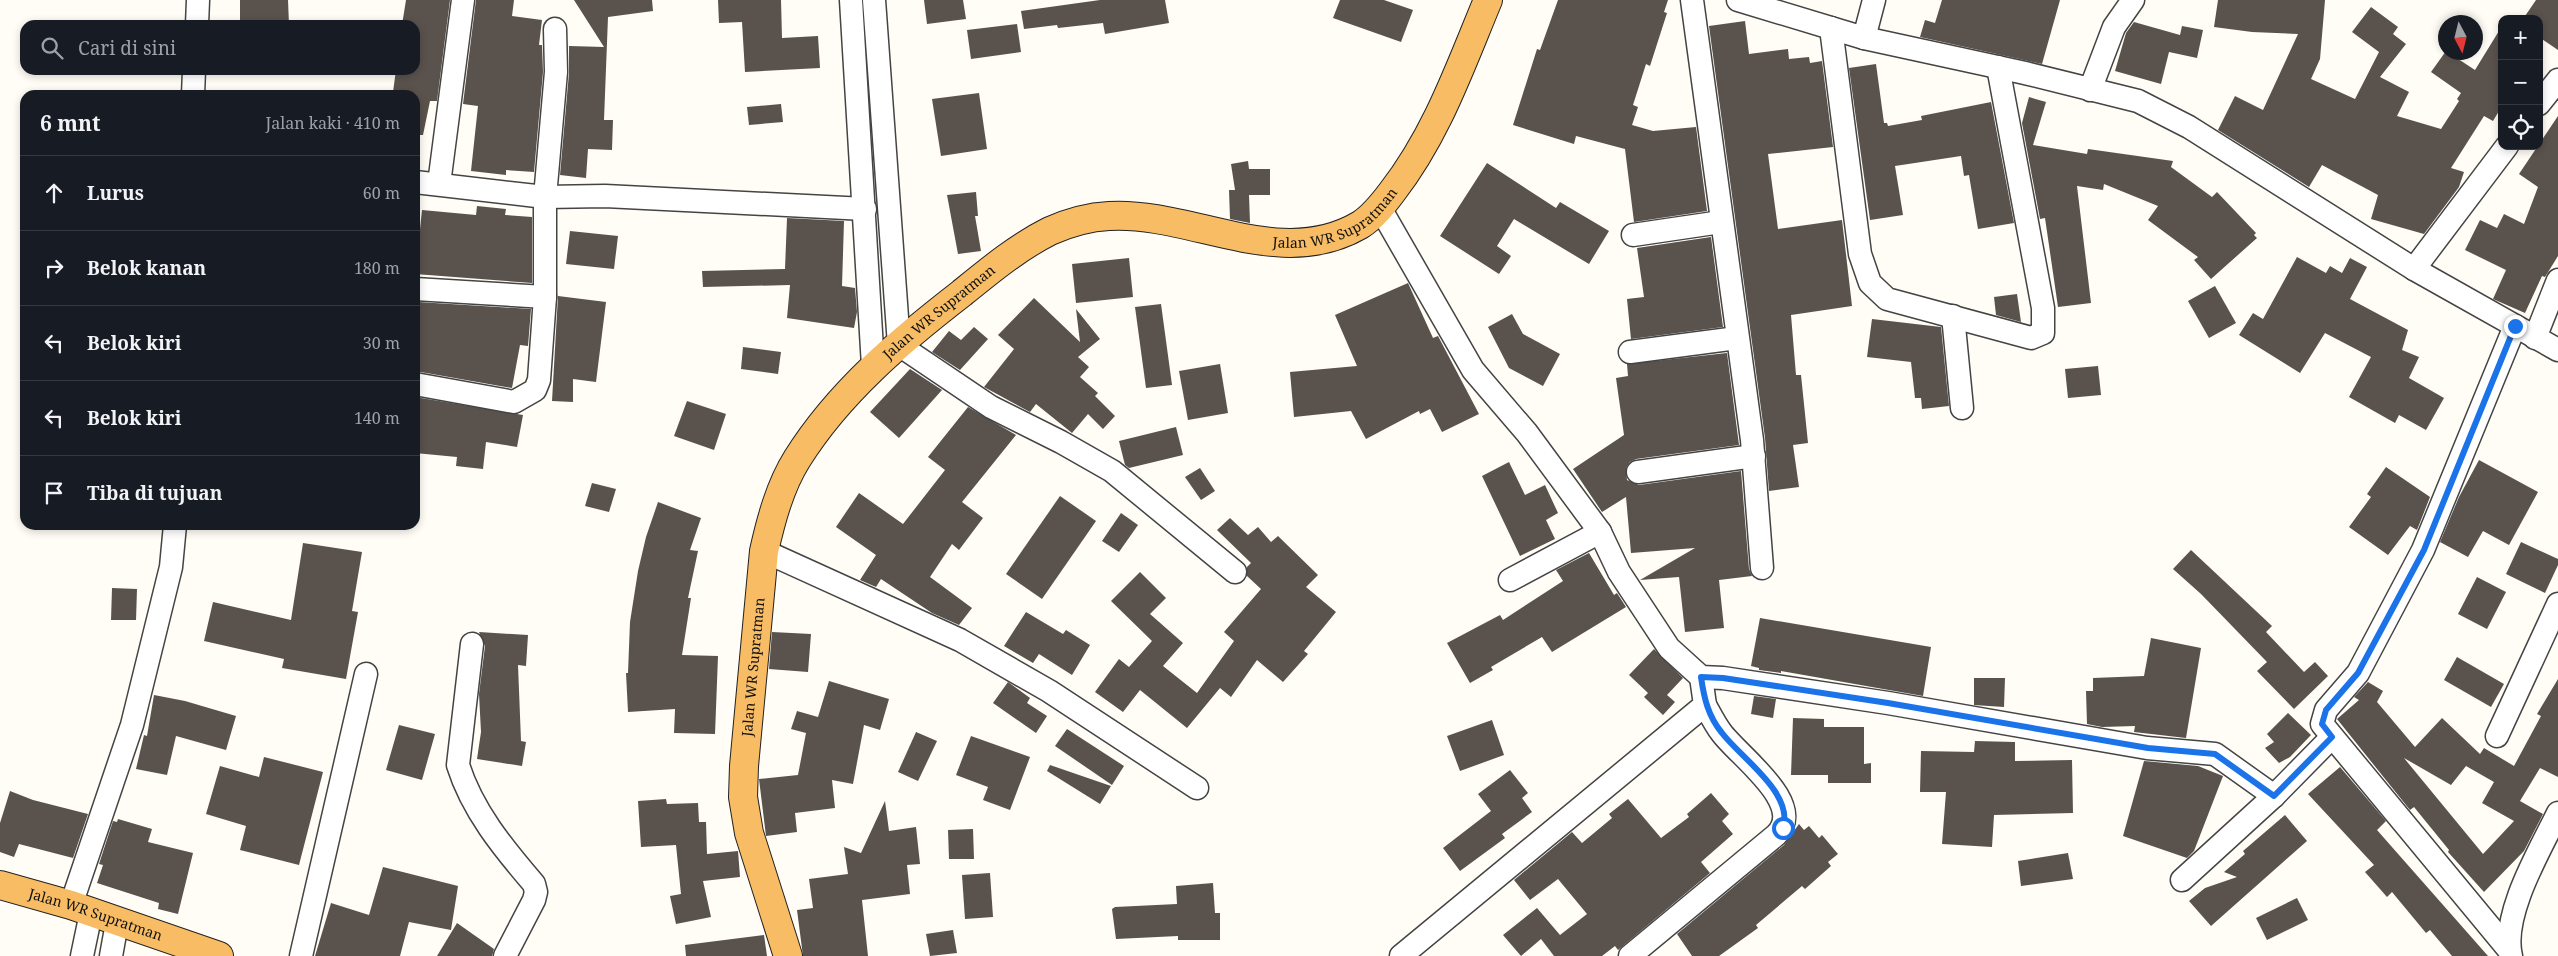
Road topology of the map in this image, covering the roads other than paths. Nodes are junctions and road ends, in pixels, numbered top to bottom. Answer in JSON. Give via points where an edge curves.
{"nodes":[{"id":1,"x":198,"y":0,"type":"edge"},
{"id":2,"x":463,"y":0,"type":"edge"},
{"id":3,"x":851,"y":0,"type":"edge"},
{"id":4,"x":874,"y":0,"type":"edge"},
{"id":5,"x":1488,"y":0,"type":"edge"},
{"id":6,"x":1692,"y":0,"type":"edge"},
{"id":7,"x":1874,"y":0,"type":"edge"},
{"id":8,"x":2133,"y":0,"type":"edge"},
{"id":9,"x":1750,"y":2,"type":"edge"},
{"id":10,"x":197,"y":20,"type":"edge"},
{"id":11,"x":555,"y":28,"type":"dead end"},
{"id":12,"x":1831,"y":28,"type":"junction"},
{"id":13,"x":1864,"y":38,"type":"junction"},
{"id":14,"x":1998,"y":67,"type":"junction"},
{"id":15,"x":194,"y":75,"type":"edge"},
{"id":16,"x":2558,"y":80,"type":"edge"},
{"id":17,"x":193,"y":90,"type":"edge"},
{"id":18,"x":2090,"y":90,"type":"junction"},
{"id":19,"x":2543,"y":99,"type":"edge"},
{"id":20,"x":2504,"y":150,"type":"edge"},
{"id":21,"x":420,"y":182,"type":"edge"},
{"id":22,"x":439,"y":184,"type":"junction"},
{"id":23,"x":545,"y":197,"type":"junction"},
{"id":24,"x":1380,"y":208,"type":"junction"},
{"id":25,"x":865,"y":210,"type":"junction"},
{"id":26,"x":1721,"y":222,"type":"junction"},
{"id":27,"x":1633,"y":234,"type":"dead end"},
{"id":28,"x":2414,"y":269,"type":"junction"},
{"id":29,"x":2558,"y":280,"type":"edge"},
{"id":30,"x":420,"y":288,"type":"edge"},
{"id":31,"x":545,"y":297,"type":"junction"},
{"id":32,"x":1952,"y":316,"type":"junction"},
{"id":33,"x":2515,"y":326,"type":"junction"},
{"id":34,"x":1737,"y":338,"type":"junction"},
{"id":35,"x":2535,"y":338,"type":"junction"},
{"id":36,"x":899,"y":345,"type":"junction"},
{"id":37,"x":2558,"y":350,"type":"edge"},
{"id":38,"x":1630,"y":352,"type":"dead end"},
{"id":39,"x":873,"y":366,"type":"junction"},
{"id":40,"x":420,"y":385,"type":"edge"},
{"id":41,"x":1962,"y":408,"type":"dead end"},
{"id":42,"x":1754,"y":456,"type":"junction"},
{"id":43,"x":1638,"y":472,"type":"dead end"},
{"id":44,"x":175,"y":530,"type":"edge"},
{"id":45,"x":1600,"y":532,"type":"junction"},
{"id":46,"x":764,"y":551,"type":"junction"},
{"id":47,"x":1762,"y":568,"type":"dead end"},
{"id":48,"x":1234,"y":572,"type":"dead end"},
{"id":49,"x":1510,"y":580,"type":"dead end"},
{"id":50,"x":2558,"y":604,"type":"edge"},
{"id":51,"x":472,"y":644,"type":"dead end"},
{"id":52,"x":366,"y":674,"type":"dead end"},
{"id":53,"x":1701,"y":677,"type":"junction"},
{"id":54,"x":1705,"y":705,"type":"junction"},
{"id":55,"x":2497,"y":736,"type":"dead end"},
{"id":56,"x":2332,"y":737,"type":"junction"},
{"id":57,"x":1197,"y":788,"type":"dead end"},
{"id":58,"x":2274,"y":796,"type":"junction"},
{"id":59,"x":2558,"y":813,"type":"edge"},
{"id":60,"x":2182,"y":880,"type":"dead end"},
{"id":61,"x":0,"y":885,"type":"edge"},
{"id":62,"x":81,"y":909,"type":"junction"},
{"id":63,"x":117,"y":922,"type":"junction"},
{"id":64,"x":2510,"y":953,"type":"edge"},
{"id":65,"x":82,"y":956,"type":"edge"},
{"id":66,"x":111,"y":956,"type":"edge"},
{"id":67,"x":219,"y":956,"type":"edge"},
{"id":68,"x":301,"y":956,"type":"edge"},
{"id":69,"x":505,"y":956,"type":"edge"},
{"id":70,"x":788,"y":956,"type":"edge"},
{"id":71,"x":1401,"y":956,"type":"edge"},
{"id":72,"x":1630,"y":956,"type":"edge"}],
"edges":[{"from":1,"to":10,"type":"street"},
{"from":2,"to":22,"type":"street"},
{"from":3,"to":25,"type":"street"},
{"from":4,"to":36,"type":"street"},
{"from":5,"to":24,"type":"highway","name":"Jalan WR Supratman","via":[[1433,131]]},
{"from":6,"to":26,"type":"street"},
{"from":7,"to":13,"type":"street"},
{"from":8,"to":18,"type":"street","via":[[2114,27]]},
{"from":9,"to":12,"type":"street"},
{"from":11,"to":23,"type":"street","via":[[556,72]]},
{"from":12,"to":13,"type":"street"},
{"from":12,"to":32,"type":"street","via":[[1854,215],[1860,254],[1870,283],[1887,299]]},
{"from":13,"to":14,"type":"street"},
{"from":14,"to":18,"type":"street"},
{"from":14,"to":32,"type":"street","via":[[2043,333],[2031,338]]},
{"from":15,"to":17,"type":"street"},
{"from":16,"to":19,"type":"street"},
{"from":18,"to":28,"type":"street","via":[[2138,101],[2189,127]]},
{"from":20,"to":28,"type":"street"},
{"from":21,"to":22,"type":"street"},
{"from":22,"to":23,"type":"street"},
{"from":23,"to":25,"type":"street","via":[[605,196]]},
{"from":23,"to":31,"type":"street"},
{"from":24,"to":36,"type":"highway","name":"Jalan WR Supratman","via":[[1361,224],[1336,236],[1306,241],[1270,242],[1146,218],[1110,216],[1079,220],[1050,231],[1015,252]]},
{"from":24,"to":45,"type":"street","via":[[1473,370],[1527,433]]},
{"from":25,"to":39,"type":"street"},
{"from":26,"to":27,"type":"street"},
{"from":26,"to":34,"type":"street"},
{"from":28,"to":33,"type":"street"},
{"from":29,"to":35,"type":"street"},
{"from":30,"to":31,"type":"street"},
{"from":31,"to":40,"type":"street","via":[[539,380],[527,397],[514,402]]},
{"from":32,"to":41,"type":"street"},
{"from":33,"to":35,"type":"street"},
{"from":33,"to":56,"type":"street","via":[[2424,550],[2358,673],[2326,710],[2322,724]]},
{"from":34,"to":38,"type":"street"},
{"from":34,"to":42,"type":"street"},
{"from":35,"to":37,"type":"street"},
{"from":36,"to":39,"type":"highway","name":"Jalan WR Supratman"},
{"from":36,"to":48,"type":"street","via":[[991,408],[1112,471]]},
{"from":39,"to":46,"type":"highway","name":"Jalan WR Supratman","via":[[829,413],[795,461],[770,522]]},
{"from":42,"to":43,"type":"street"},
{"from":42,"to":47,"type":"street"},
{"from":44,"to":62,"type":"street","via":[[171,567]]},
{"from":45,"to":49,"type":"street"},
{"from":45,"to":53,"type":"street","via":[[1619,572],[1645,614],[1669,648]]},
{"from":46,"to":57,"type":"street","via":[[960,640],[1049,691]]},
{"from":46,"to":70,"type":"highway","name":"Jalan WR Supratman","via":[[743,797],[749,832]]},
{"from":50,"to":55,"type":"street"},
{"from":51,"to":69,"type":"street","via":[[458,765],[463,782],[484,821],[534,884],[536,892]]},
{"from":52,"to":68,"type":"street"},
{"from":53,"to":54,"type":"street"},
{"from":53,"to":58,"type":"street","via":[[1888,703],[2148,748],[2215,754]]},
{"from":54,"to":71,"type":"street"},
{"from":54,"to":72,"type":"street","via":[[1721,733],[1758,770],[1782,803],[1786,820],[1776,835]]},
{"from":56,"to":58,"type":"street"},
{"from":56,"to":64,"type":"street"},
{"from":58,"to":60,"type":"street"},
{"from":59,"to":64,"type":"street","via":[[2522,887],[2513,917]]},
{"from":61,"to":62,"type":"highway","name":"Jalan WR Supratman"},
{"from":62,"to":63,"type":"highway","name":"Jalan WR Supratman"},
{"from":62,"to":65,"type":"street"},
{"from":63,"to":66,"type":"street"},
{"from":63,"to":67,"type":"highway","name":"Jalan WR Supratman"}]}
